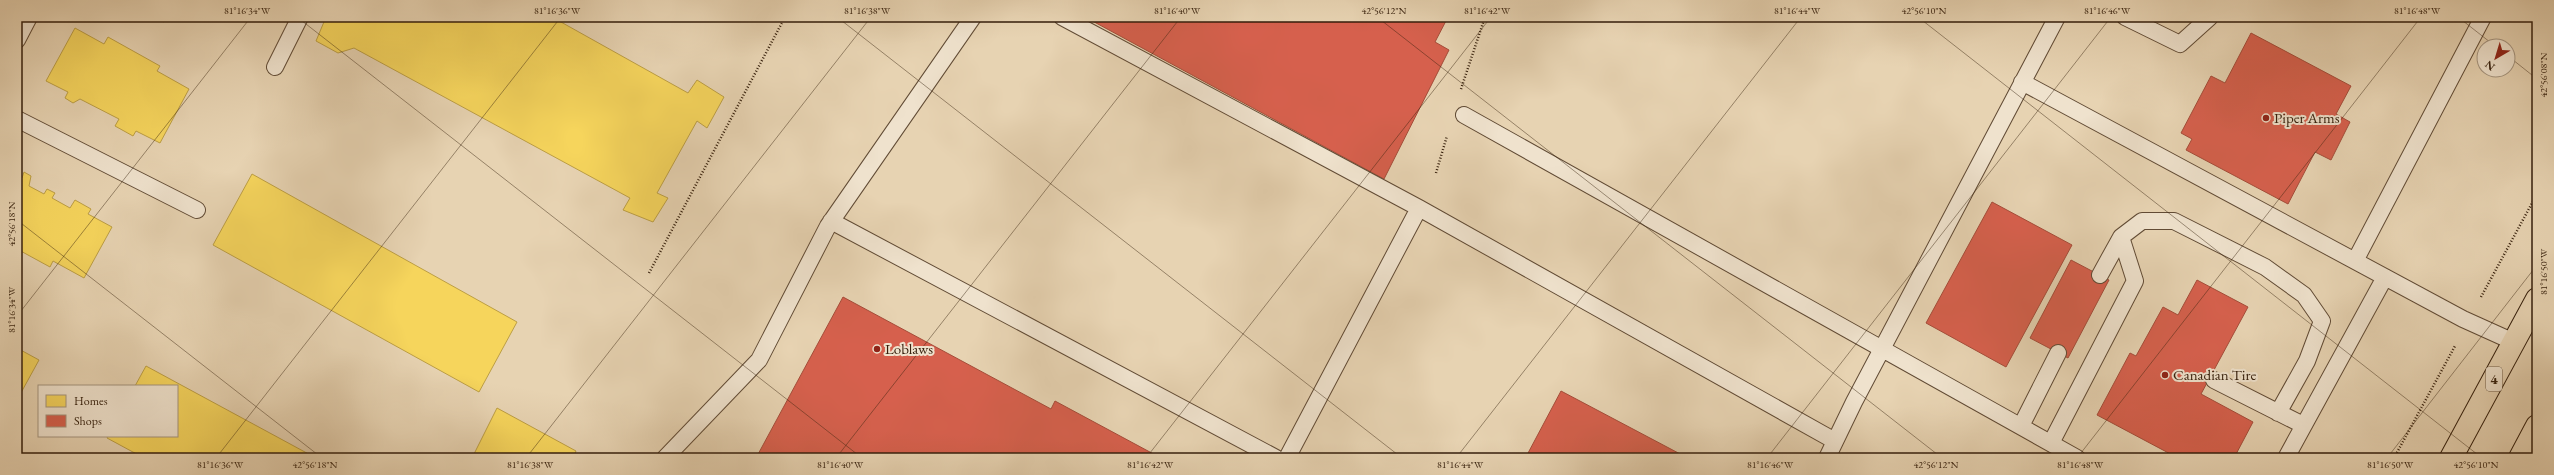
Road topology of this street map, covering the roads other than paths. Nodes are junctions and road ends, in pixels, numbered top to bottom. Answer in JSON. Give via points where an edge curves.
{"nodes":[{"id":1,"x":29,"y":17,"type":"edge"},
{"id":2,"x":300,"y":17,"type":"edge"},
{"id":3,"x":973,"y":17,"type":"edge"},
{"id":4,"x":1062,"y":17,"type":"edge"},
{"id":5,"x":2057,"y":17,"type":"edge"},
{"id":6,"x":2125,"y":17,"type":"edge"},
{"id":7,"x":2210,"y":17,"type":"edge"},
{"id":8,"x":2483,"y":17,"type":"edge"},
{"id":9,"x":17,"y":40,"type":"edge"},
{"id":10,"x":275,"y":67,"type":"dead end"},
{"id":11,"x":2022,"y":82,"type":"junction"},
{"id":12,"x":1464,"y":115,"type":"dead end"},
{"id":13,"x":17,"y":119,"type":"edge"},
{"id":14,"x":1419,"y":208,"type":"junction"},
{"id":15,"x":197,"y":210,"type":"dead end"},
{"id":16,"x":831,"y":222,"type":"junction"},
{"id":17,"x":2121,"y":237,"type":"junction"},
{"id":18,"x":2355,"y":261,"type":"junction"},
{"id":19,"x":2100,"y":275,"type":"dead end"},
{"id":20,"x":2385,"y":277,"type":"junction"},
{"id":21,"x":2537,"y":299,"type":"edge"},
{"id":22,"x":2514,"y":342,"type":"junction"},
{"id":23,"x":1882,"y":350,"type":"junction"},
{"id":24,"x":2058,"y":353,"type":"dead end"},
{"id":25,"x":2214,"y":380,"type":"dead end"},
{"id":26,"x":2278,"y":413,"type":"junction"},
{"id":27,"x":2021,"y":426,"type":"junction"},
{"id":28,"x":2303,"y":426,"type":"junction"},
{"id":29,"x":2537,"y":426,"type":"edge"},
{"id":30,"x":1835,"y":441,"type":"junction"},
{"id":31,"x":2051,"y":443,"type":"junction"},
{"id":32,"x":665,"y":458,"type":"edge"},
{"id":33,"x":1276,"y":458,"type":"edge"},
{"id":34,"x":1287,"y":458,"type":"edge"},
{"id":35,"x":1827,"y":458,"type":"edge"},
{"id":36,"x":2078,"y":458,"type":"edge"},
{"id":37,"x":2286,"y":458,"type":"edge"},
{"id":38,"x":2451,"y":458,"type":"edge"},
{"id":39,"x":2520,"y":458,"type":"edge"}],
"edges":[{"from":1,"to":9,"type":"lane"},
{"from":2,"to":10,"type":"lane"},
{"from":3,"to":16,"type":"lane"},
{"from":4,"to":14,"type":"lane"},
{"from":5,"to":11,"type":"lane"},
{"from":6,"to":7,"type":"lane","via":[[2180,44]]},
{"from":8,"to":18,"type":"lane"},
{"from":11,"to":18,"type":"lane"},
{"from":11,"to":23,"type":"lane"},
{"from":12,"to":23,"type":"lane"},
{"from":13,"to":15,"type":"lane"},
{"from":14,"to":30,"type":"lane"},
{"from":14,"to":34,"type":"lane"},
{"from":16,"to":32,"type":"lane","via":[[758,360]]},
{"from":16,"to":33,"type":"lane"},
{"from":17,"to":19,"type":"lane"},
{"from":17,"to":26,"type":"lane","via":[[2142,222],[2174,221],[2265,266],[2304,295],[2322,321],[2307,361]]},
{"from":17,"to":31,"type":"lane","via":[[2135,280]]},
{"from":18,"to":20,"type":"lane"},
{"from":20,"to":22,"type":"lane","via":[[2463,319]]},
{"from":20,"to":28,"type":"lane"},
{"from":21,"to":22,"type":"main road","number":"4"},
{"from":22,"to":38,"type":"main road","number":"4"},
{"from":23,"to":27,"type":"lane"},
{"from":23,"to":30,"type":"lane"},
{"from":24,"to":27,"type":"lane"},
{"from":25,"to":26,"type":"lane"},
{"from":26,"to":28,"type":"lane"},
{"from":27,"to":31,"type":"lane"},
{"from":28,"to":37,"type":"lane"},
{"from":29,"to":39,"type":"main road"},
{"from":30,"to":35,"type":"lane"},
{"from":31,"to":36,"type":"lane"}]}
